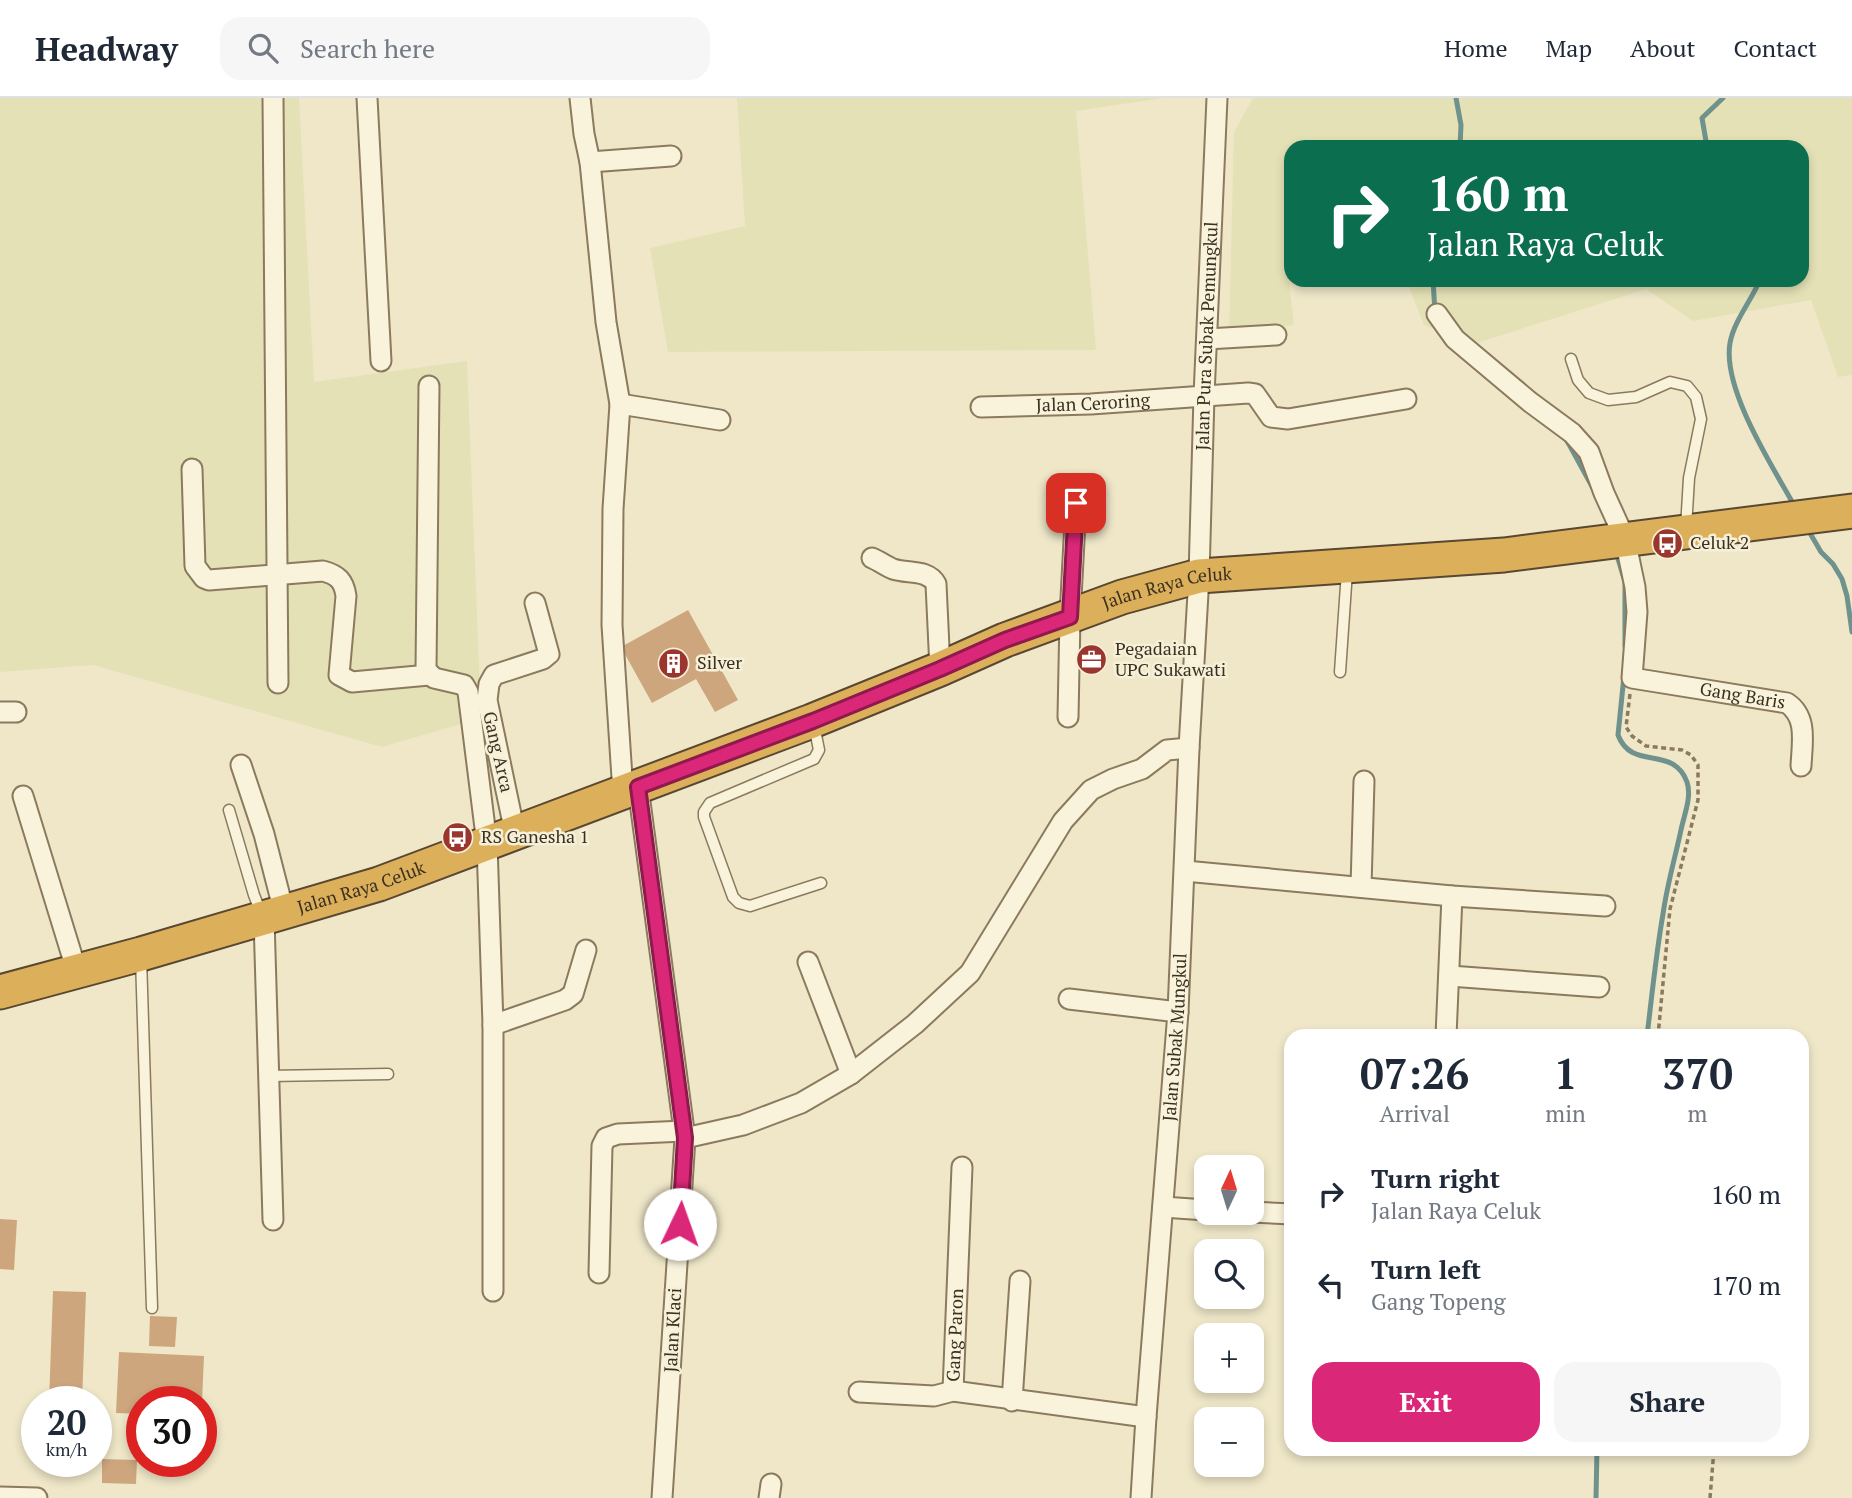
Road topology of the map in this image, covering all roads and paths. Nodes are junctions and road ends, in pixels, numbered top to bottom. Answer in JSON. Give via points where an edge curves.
{"nodes":[{"id":1,"x":273,"y":98,"type":"edge"},
{"id":2,"x":367,"y":98,"type":"edge"},
{"id":3,"x":580,"y":98,"type":"edge"},
{"id":4,"x":1217,"y":98,"type":"edge"},
{"id":5,"x":671,"y":156,"type":"dead end"},
{"id":6,"x":590,"y":162,"type":"junction"},
{"id":7,"x":1437,"y":314,"type":"dead end"},
{"id":8,"x":1276,"y":335,"type":"dead end"},
{"id":9,"x":1207,"y":339,"type":"junction"},
{"id":10,"x":1571,"y":359,"type":"dead end"},
{"id":11,"x":382,"y":361,"type":"dead end"},
{"id":12,"x":429,"y":386,"type":"dead end"},
{"id":13,"x":1204,"y":396,"type":"junction"},
{"id":14,"x":1406,"y":399,"type":"dead end"},
{"id":15,"x":620,"y":404,"type":"junction"},
{"id":16,"x":981,"y":407,"type":"dead end"},
{"id":17,"x":720,"y":420,"type":"dead end"},
{"id":18,"x":192,"y":469,"type":"dead end"},
{"id":19,"x":1076,"y":503,"type":"dead end"},
{"id":20,"x":1848,"y":511,"type":"edge"},
{"id":21,"x":1687,"y":533,"type":"junction"},
{"id":22,"x":1617,"y":540,"type":"junction"},
{"id":23,"x":872,"y":558,"type":"dead end"},
{"id":24,"x":1347,"y":568,"type":"junction"},
{"id":25,"x":277,"y":573,"type":"junction"},
{"id":26,"x":1199,"y":576,"type":"junction"},
{"id":27,"x":535,"y":603,"type":"dead end"},
{"id":28,"x":1070,"y":617,"type":"junction"},
{"id":29,"x":940,"y":669,"type":"junction"},
{"id":30,"x":1340,"y":672,"type":"dead end"},
{"id":31,"x":429,"y":675,"type":"junction"},
{"id":32,"x":1632,"y":678,"type":"junction"},
{"id":33,"x":278,"y":683,"type":"dead end"},
{"id":34,"x":1068,"y":717,"type":"dead end"},
{"id":35,"x":813,"y":721,"type":"junction"},
{"id":36,"x":1189,"y":748,"type":"junction"},
{"id":37,"x":241,"y":765,"type":"dead end"},
{"id":38,"x":1801,"y":765,"type":"dead end"},
{"id":39,"x":1364,"y":781,"type":"dead end"},
{"id":40,"x":631,"y":790,"type":"junction"},
{"id":41,"x":23,"y":796,"type":"dead end"},
{"id":42,"x":229,"y":810,"type":"dead end"},
{"id":43,"x":505,"y":831,"type":"junction"},
{"id":44,"x":1185,"y":871,"type":"junction"},
{"id":45,"x":821,"y":883,"type":"dead end"},
{"id":46,"x":1361,"y":887,"type":"junction"},
{"id":47,"x":1452,"y":896,"type":"junction"},
{"id":48,"x":1605,"y":906,"type":"dead end"},
{"id":49,"x":274,"y":915,"type":"junction"},
{"id":50,"x":586,"y":950,"type":"dead end"},
{"id":51,"x":141,"y":954,"type":"junction"},
{"id":52,"x":808,"y":962,"type":"dead end"},
{"id":53,"x":77,"y":972,"type":"junction"},
{"id":54,"x":1450,"y":976,"type":"junction"},
{"id":55,"x":1599,"y":987,"type":"dead end"},
{"id":56,"x":0,"y":992,"type":"edge"},
{"id":57,"x":1069,"y":999,"type":"dead end"},
{"id":58,"x":1178,"y":1012,"type":"junction"},
{"id":59,"x":493,"y":1025,"type":"junction"},
{"id":60,"x":1446,"y":1029,"type":"edge"},
{"id":61,"x":1659,"y":1029,"type":"edge"},
{"id":62,"x":388,"y":1074,"type":"dead end"},
{"id":63,"x":851,"y":1074,"type":"junction"},
{"id":64,"x":268,"y":1076,"type":"junction"},
{"id":65,"x":685,"y":1134,"type":"junction"},
{"id":66,"x":962,"y":1167,"type":"dead end"},
{"id":67,"x":1163,"y":1207,"type":"junction"},
{"id":68,"x":1194,"y":1208,"type":"edge"},
{"id":69,"x":1264,"y":1213,"type":"edge"},
{"id":70,"x":1284,"y":1214,"type":"edge"},
{"id":71,"x":273,"y":1220,"type":"dead end"},
{"id":72,"x":599,"y":1273,"type":"dead end"},
{"id":73,"x":1020,"y":1281,"type":"dead end"},
{"id":74,"x":494,"y":1290,"type":"dead end"},
{"id":75,"x":152,"y":1308,"type":"dead end"},
{"id":76,"x":953,"y":1391,"type":"junction"},
{"id":77,"x":859,"y":1392,"type":"dead end"},
{"id":78,"x":1012,"y":1401,"type":"junction"},
{"id":79,"x":1146,"y":1417,"type":"junction"},
{"id":80,"x":1713,"y":1456,"type":"edge"},
{"id":81,"x":0,"y":1497,"type":"edge"},
{"id":82,"x":9,"y":1498,"type":"edge"},
{"id":83,"x":37,"y":1498,"type":"edge"},
{"id":84,"x":662,"y":1498,"type":"edge"},
{"id":85,"x":1142,"y":1498,"type":"edge"},
{"id":86,"x":1710,"y":1498,"type":"edge"}],
"edges":[{"from":1,"to":25,"type":"street"},
{"from":2,"to":11,"type":"street"},
{"from":3,"to":6,"type":"street","name":"Jalan Klaci"},
{"from":4,"to":9,"type":"street","name":"Jalan Pura Subak Pemungkul"},
{"from":5,"to":6,"type":"street"},
{"from":6,"to":15,"type":"street","name":"Jalan Klaci"},
{"from":7,"to":22,"type":"street","via":[[1455,339],[1579,439],[1589,452]]},
{"from":8,"to":9,"type":"street"},
{"from":9,"to":13,"type":"street","name":"Jalan Pura Subak Pemungkul"},
{"from":10,"to":21,"type":"lane","via":[[1588,393],[1608,400],[1636,397],[1670,382],[1687,386],[1696,397],[1701,419],[1689,478]]},
{"from":12,"to":31,"type":"street"},
{"from":13,"to":14,"type":"street","name":"Jalan Ceroring","via":[[1255,394],[1270,417],[1288,419]]},
{"from":13,"to":16,"type":"street","name":"Jalan Ceroring"},
{"from":13,"to":26,"type":"street","name":"Jalan Pura Subak Pemungkul"},
{"from":15,"to":17,"type":"street"},
{"from":15,"to":40,"type":"street","name":"Jalan Klaci","via":[[612,625]]},
{"from":18,"to":25,"type":"street","via":[[195,566],[199,572],[209,580]]},
{"from":19,"to":28,"type":"street"},
{"from":20,"to":21,"type":"highway","name":"Jalan Raya Celuk"},
{"from":21,"to":22,"type":"highway","name":"Jalan Raya Celuk"},
{"from":22,"to":24,"type":"highway","name":"Jalan Raya Celuk"},
{"from":22,"to":32,"type":"street","via":[[1635,587]]},
{"from":23,"to":29,"type":"street","via":[[933,579]]},
{"from":24,"to":26,"type":"highway","name":"Jalan Raya Celuk"},
{"from":24,"to":30,"type":"lane"},
{"from":25,"to":31,"type":"street","via":[[323,571],[340,578],[345,586],[338,668],[342,678],[352,682]]},
{"from":25,"to":33,"type":"street"},
{"from":26,"to":28,"type":"highway","name":"Jalan Raya Celuk"},
{"from":26,"to":36,"type":"street","name":"Jalan Subak Mungkul"},
{"from":27,"to":43,"type":"street","name":"Gang Arca","via":[[549,654],[494,675],[486,700]]},
{"from":28,"to":29,"type":"highway","name":"Jalan Raya Celuk"},
{"from":28,"to":34,"type":"street"},
{"from":29,"to":35,"type":"highway","name":"Jalan Raya Celuk"},
{"from":31,"to":43,"type":"street","via":[[460,683],[468,692]]},
{"from":32,"to":38,"type":"street","name":"Gang Baris","via":[[1787,703],[1802,722]]},
{"from":32,"to":61,"type":"path","via":[[1628,732],[1646,746],[1682,750],[1698,765],[1699,800],[1670,909]]},
{"from":35,"to":40,"type":"highway","name":"Jalan Raya Celuk"},
{"from":35,"to":45,"type":"lane","via":[[820,750],[814,759],[710,803],[704,817],[739,903],[750,906]]},
{"from":36,"to":44,"type":"street","name":"Jalan Subak Mungkul"},
{"from":36,"to":63,"type":"street","via":[[1167,750],[1142,769],[1091,790],[1063,821],[970,973]]},
{"from":37,"to":49,"type":"street","via":[[264,834]]},
{"from":39,"to":46,"type":"street"},
{"from":40,"to":43,"type":"highway","name":"Jalan Raya Celuk"},
{"from":40,"to":65,"type":"street","name":"Jalan Klaci"},
{"from":41,"to":53,"type":"street"},
{"from":42,"to":49,"type":"lane","via":[[254,895]]},
{"from":43,"to":49,"type":"highway","name":"Jalan Raya Celuk","via":[[379,884]]},
{"from":43,"to":59,"type":"street"},
{"from":44,"to":46,"type":"street"},
{"from":44,"to":58,"type":"street","name":"Jalan Subak Mungkul"},
{"from":46,"to":47,"type":"street"},
{"from":47,"to":48,"type":"street"},
{"from":47,"to":54,"type":"street"},
{"from":49,"to":51,"type":"highway","name":"Jalan Raya Celuk"},
{"from":49,"to":64,"type":"street"},
{"from":50,"to":59,"type":"street","via":[[573,994]]},
{"from":51,"to":53,"type":"highway","name":"Jalan Raya Celuk"},
{"from":51,"to":75,"type":"lane"},
{"from":52,"to":63,"type":"street"},
{"from":53,"to":56,"type":"highway","name":"Jalan Raya Celuk"},
{"from":54,"to":55,"type":"street"},
{"from":54,"to":60,"type":"street"},
{"from":57,"to":58,"type":"street"},
{"from":58,"to":67,"type":"street","name":"Jalan Subak Mungkul"},
{"from":59,"to":74,"type":"street"},
{"from":62,"to":64,"type":"lane"},
{"from":63,"to":65,"type":"street","via":[[801,1103],[754,1121]]},
{"from":64,"to":71,"type":"street"},
{"from":65,"to":72,"type":"street","via":[[606,1138],[602,1146]]},
{"from":65,"to":84,"type":"street","name":"Jalan Klaci"},
{"from":66,"to":76,"type":"street","name":"Gang Paron"},
{"from":67,"to":68,"type":"street"},
{"from":67,"to":79,"type":"street","name":"Jalan Subak Mungkul"},
{"from":69,"to":70,"type":"street"},
{"from":73,"to":78,"type":"street"},
{"from":76,"to":77,"type":"street","via":[[934,1396]]},
{"from":76,"to":78,"type":"street","name":"Gang Paron"},
{"from":78,"to":79,"type":"street","name":"Gang Paron"},
{"from":79,"to":85,"type":"street","name":"Jalan Subak Mungkul"},
{"from":80,"to":86,"type":"path"},
{"from":81,"to":82,"type":"street"},
{"from":82,"to":83,"type":"street"}]}
